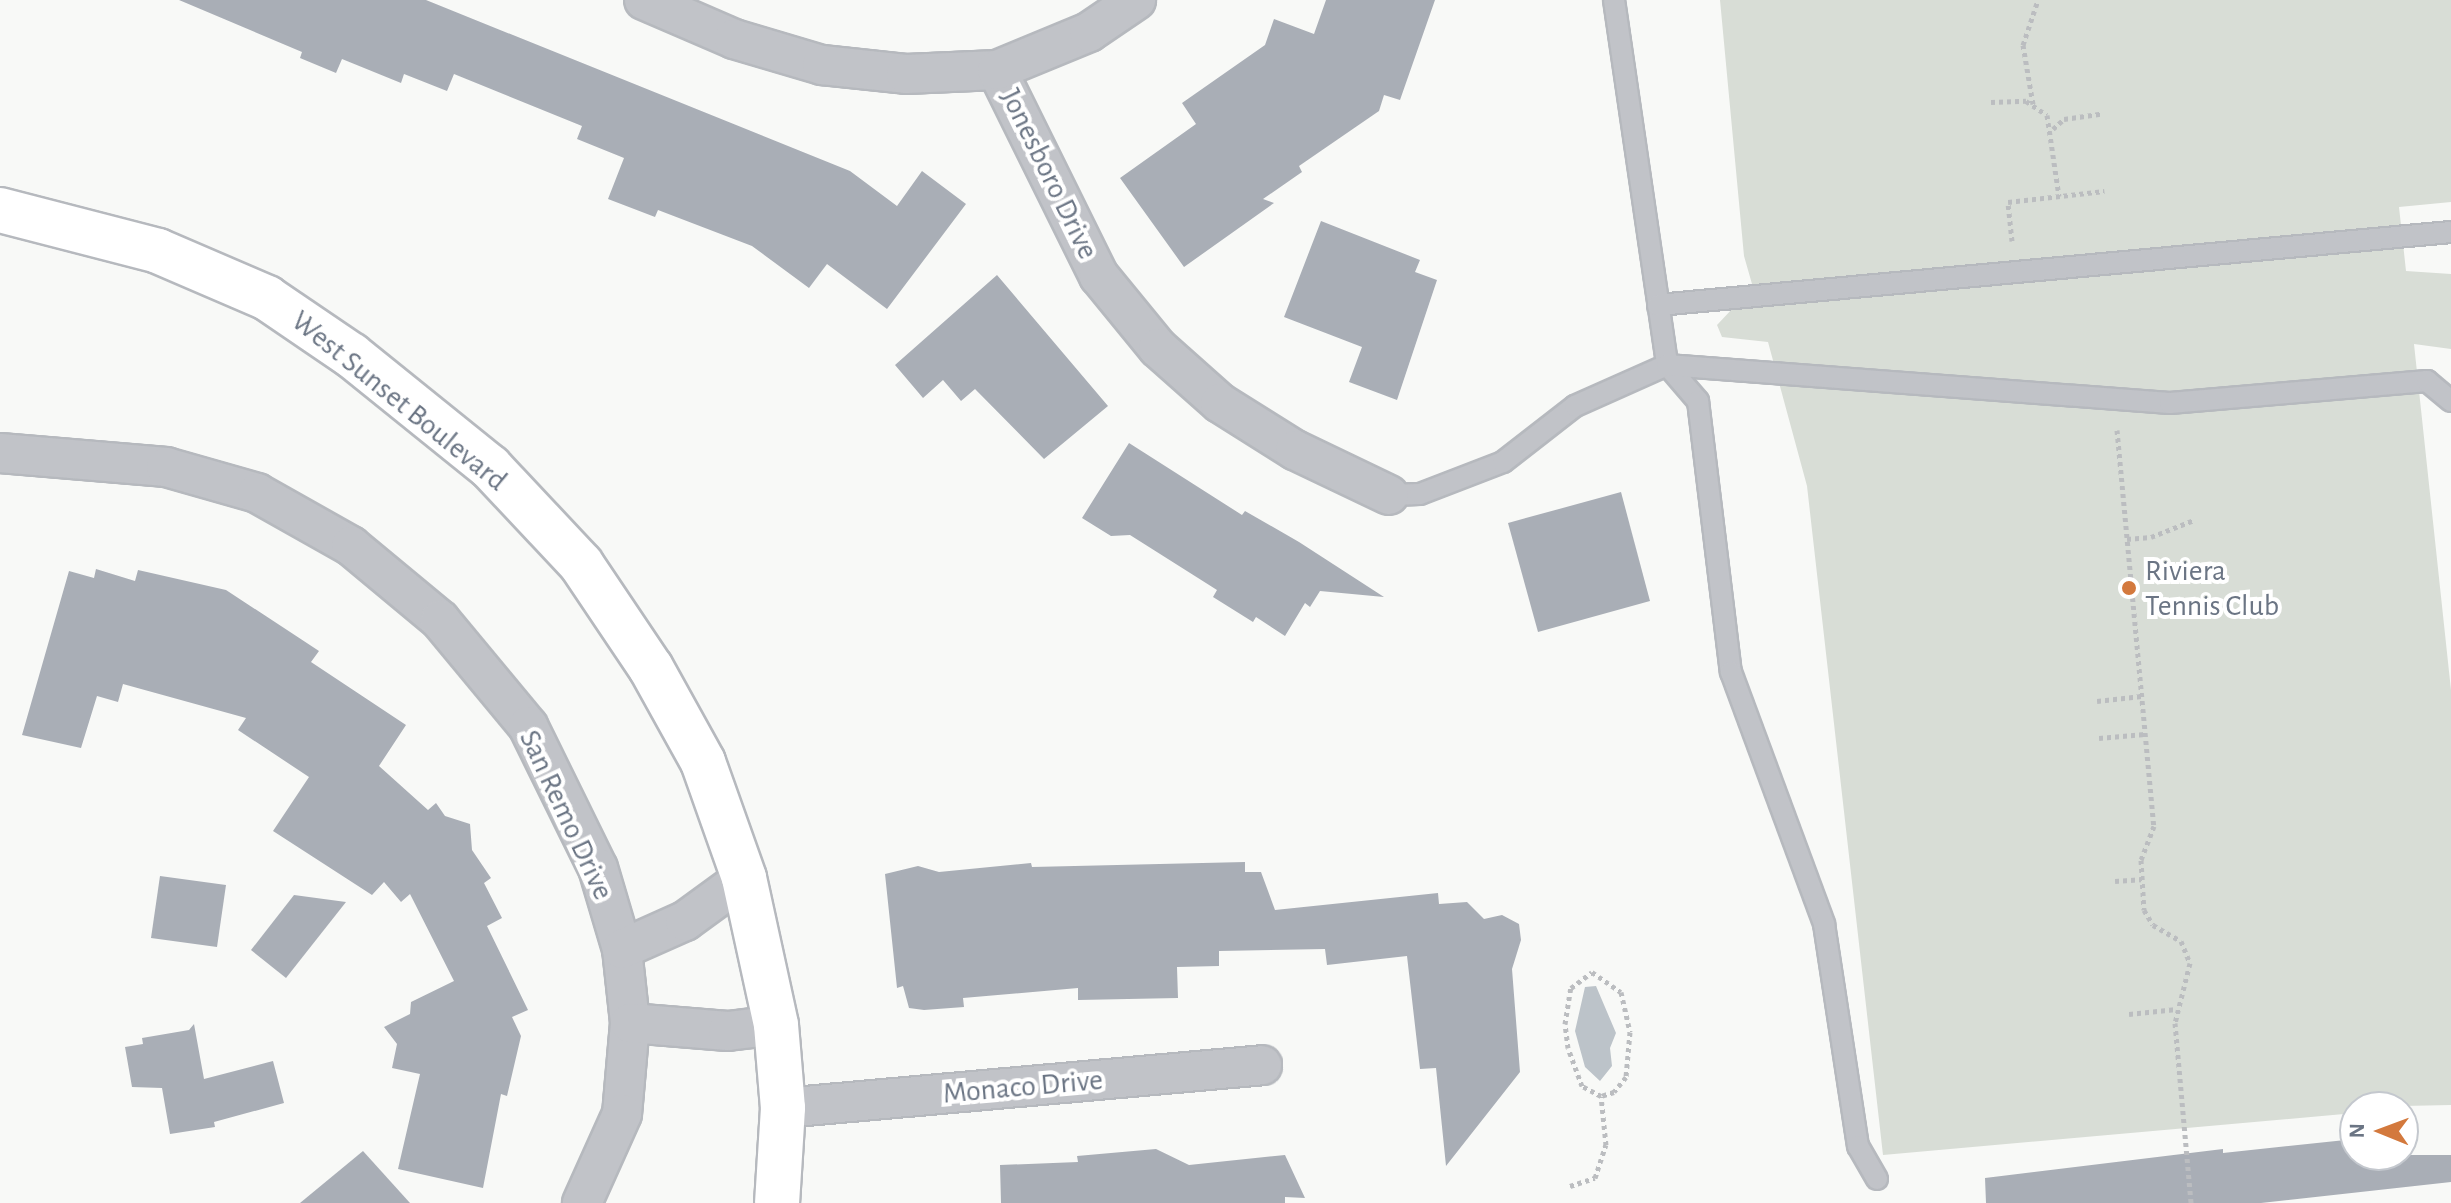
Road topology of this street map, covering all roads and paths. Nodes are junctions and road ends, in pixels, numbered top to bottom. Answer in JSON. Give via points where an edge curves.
{"nodes":[{"id":1,"x":644,"y":0,"type":"edge"},
{"id":2,"x":1136,"y":0,"type":"edge"},
{"id":3,"x":1614,"y":0,"type":"edge"},
{"id":4,"x":2038,"y":0,"type":"edge"},
{"id":5,"x":997,"y":70,"type":"junction"},
{"id":6,"x":1991,"y":102,"type":"dead end"},
{"id":7,"x":2033,"y":105,"type":"junction"},
{"id":8,"x":2101,"y":114,"type":"dead end"},
{"id":9,"x":2052,"y":130,"type":"junction"},
{"id":10,"x":2104,"y":191,"type":"dead end"},
{"id":11,"x":2059,"y":196,"type":"junction"},
{"id":12,"x":2008,"y":202,"type":"dead end"},
{"id":13,"x":0,"y":210,"type":"edge"},
{"id":14,"x":2451,"y":232,"type":"edge"},
{"id":15,"x":1658,"y":305,"type":"junction"},
{"id":16,"x":1667,"y":365,"type":"junction"},
{"id":17,"x":2117,"y":398,"type":"junction"},
{"id":18,"x":2451,"y":401,"type":"edge"},
{"id":19,"x":0,"y":453,"type":"edge"},
{"id":20,"x":1389,"y":495,"type":"joint"},
{"id":21,"x":2194,"y":520,"type":"dead end"},
{"id":22,"x":2127,"y":539,"type":"junction"},
{"id":23,"x":2142,"y":696,"type":"junction"},
{"id":24,"x":2097,"y":701,"type":"dead end"},
{"id":25,"x":2145,"y":734,"type":"junction"},
{"id":26,"x":2099,"y":738,"type":"dead end"},
{"id":27,"x":744,"y":878,"type":"junction"},
{"id":28,"x":2141,"y":879,"type":"junction"},
{"id":29,"x":2115,"y":881,"type":"dead end"},
{"id":30,"x":622,"y":949,"type":"junction"},
{"id":31,"x":2177,"y":1009,"type":"junction"},
{"id":32,"x":2129,"y":1014,"type":"dead end"},
{"id":33,"x":630,"y":1023,"type":"junction"},
{"id":34,"x":776,"y":1025,"type":"junction"},
{"id":35,"x":1262,"y":1065,"type":"dead end"},
{"id":36,"x":1601,"y":1096,"type":"junction"},
{"id":37,"x":783,"y":1108,"type":"junction"},
{"id":38,"x":1877,"y":1179,"type":"dead end"},
{"id":39,"x":1570,"y":1186,"type":"dead end"},
{"id":40,"x":582,"y":1203,"type":"edge"},
{"id":41,"x":777,"y":1203,"type":"edge"},
{"id":42,"x":2191,"y":1203,"type":"edge"}],
"edges":[{"from":1,"to":5,"type":"street","name":"Jonesboro Drive","via":[[734,39],[822,65],[906,74]]},
{"from":2,"to":5,"type":"street","via":[[1089,32]]},
{"from":3,"to":15,"type":"lane"},
{"from":4,"to":7,"type":"path","via":[[2023,45]]},
{"from":5,"to":20,"type":"street","name":"Jonesboro Drive","via":[[1099,276],[1158,348],[1220,403],[1295,450]]},
{"from":6,"to":7,"type":"path"},
{"from":7,"to":9,"type":"path","via":[[2047,115]]},
{"from":8,"to":9,"type":"path","via":[[2064,119]]},
{"from":9,"to":11,"type":"path"},
{"from":10,"to":11,"type":"path"},
{"from":11,"to":12,"type":"path"},
{"from":13,"to":27,"type":"main road","name":"West Sunset Boulevard","via":[[158,251],[267,298],[351,355],[490,467],[581,564],[651,668],[703,762]]},
{"from":14,"to":15,"type":"lane"},
{"from":15,"to":16,"type":"lane"},
{"from":16,"to":17,"type":"lane"},
{"from":16,"to":20,"type":"lane","via":[[1575,406],[1503,462],[1420,494]]},
{"from":16,"to":38,"type":"lane","via":[[1698,401],[1731,672],[1824,924],[1858,1146]]},
{"from":17,"to":18,"type":"lane","via":[[2170,403],[2427,381]]},
{"from":17,"to":22,"type":"path"},
{"from":19,"to":30,"type":"street","name":"San Remo Drive","via":[[166,467],[257,493],[351,546],[440,620],[528,726],[598,868]]},
{"from":21,"to":22,"type":"path","via":[[2151,537]]},
{"from":22,"to":23,"type":"path"},
{"from":23,"to":24,"type":"path"},
{"from":23,"to":25,"type":"path"},
{"from":25,"to":26,"type":"path"},
{"from":25,"to":28,"type":"path","via":[[2154,826],[2141,860]]},
{"from":27,"to":30,"type":"street","via":[[685,921]]},
{"from":27,"to":34,"type":"main road","name":"West Sunset Boulevard"},
{"from":28,"to":29,"type":"path"},
{"from":28,"to":31,"type":"path","via":[[2147,918],[2188,952],[2189,975]]},
{"from":30,"to":33,"type":"street"},
{"from":31,"to":32,"type":"path"},
{"from":31,"to":42,"type":"path"},
{"from":33,"to":34,"type":"street","via":[[728,1031]]},
{"from":33,"to":40,"type":"street","via":[[622,1114]]},
{"from":34,"to":37,"type":"main road","name":"West Sunset Boulevard"},
{"from":35,"to":37,"type":"street","name":"Monaco Drive"},
{"from":36,"to":36,"type":"path","via":[[1614,1092],[1626,1077],[1630,1032],[1621,992],[1592,972],[1571,988],[1565,1024],[1582,1086]]},
{"from":36,"to":39,"type":"path","via":[[1606,1145],[1595,1178]]},
{"from":37,"to":41,"type":"main road","name":"West Sunset Boulevard"}]}
